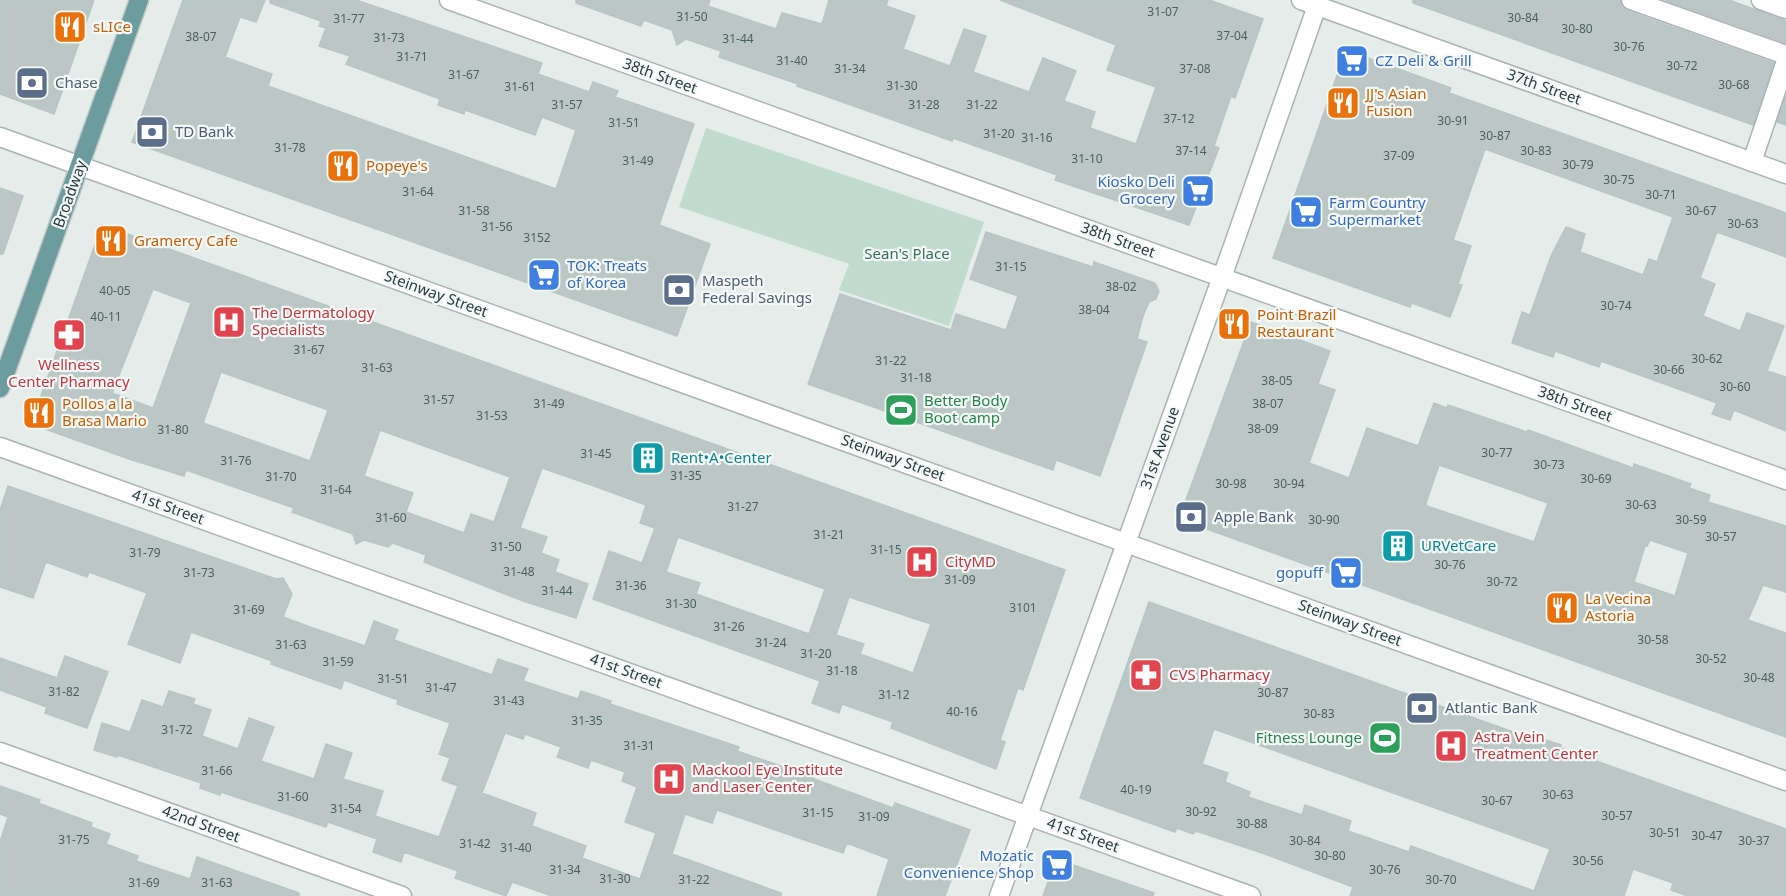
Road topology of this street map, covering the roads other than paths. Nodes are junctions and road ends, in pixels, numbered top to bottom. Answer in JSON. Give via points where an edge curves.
{"nodes":[{"id":1,"x":139,"y":0,"type":"edge"},
{"id":2,"x":449,"y":0,"type":"edge"},
{"id":3,"x":1631,"y":0,"type":"edge"},
{"id":4,"x":1761,"y":0,"type":"edge"},
{"id":5,"x":1312,"y":2,"type":"edge"},
{"id":6,"x":1786,"y":9,"type":"edge"},
{"id":7,"x":1786,"y":55,"type":"edge"},
{"id":8,"x":1786,"y":61,"type":"edge"},
{"id":9,"x":0,"y":137,"type":"edge"},
{"id":10,"x":1752,"y":162,"type":"junction"},
{"id":11,"x":80,"y":166,"type":"junction"},
{"id":12,"x":1786,"y":174,"type":"edge"},
{"id":13,"x":1222,"y":277,"type":"junction"},
{"id":14,"x":0,"y":388,"type":"edge"},
{"id":15,"x":0,"y":447,"type":"edge"},
{"id":16,"x":1786,"y":480,"type":"edge"},
{"id":17,"x":1126,"y":542,"type":"junction"},
{"id":18,"x":0,"y":752,"type":"edge"},
{"id":19,"x":1786,"y":781,"type":"edge"},
{"id":20,"x":1028,"y":815,"type":"junction"},
{"id":21,"x":402,"y":896,"type":"edge"},
{"id":22,"x":999,"y":896,"type":"edge"},
{"id":23,"x":1251,"y":896,"type":"edge"}],
"edges":[{"from":1,"to":11,"type":"main road","name":"Broadway"},
{"from":2,"to":13,"type":"street","name":"38th Street"},
{"from":3,"to":7,"type":"street"},
{"from":4,"to":6,"type":"street"},
{"from":5,"to":10,"type":"street","name":"37th Street"},
{"from":5,"to":13,"type":"street","name":"31st Avenue"},
{"from":8,"to":10,"type":"street"},
{"from":9,"to":11,"type":"street","name":"Steinway Street"},
{"from":10,"to":12,"type":"street","name":"37th Street"},
{"from":11,"to":14,"type":"main road","name":"Broadway"},
{"from":11,"to":17,"type":"street","name":"Steinway Street"},
{"from":13,"to":16,"type":"street","name":"38th Street"},
{"from":13,"to":17,"type":"street","name":"31st Avenue"},
{"from":15,"to":20,"type":"street","name":"41st Street"},
{"from":17,"to":19,"type":"street","name":"Steinway Street"},
{"from":17,"to":20,"type":"street","name":"31st Avenue"},
{"from":18,"to":21,"type":"street","name":"42nd Street"},
{"from":20,"to":22,"type":"street","name":"31st Avenue"},
{"from":20,"to":23,"type":"street","name":"41st Street"}]}
